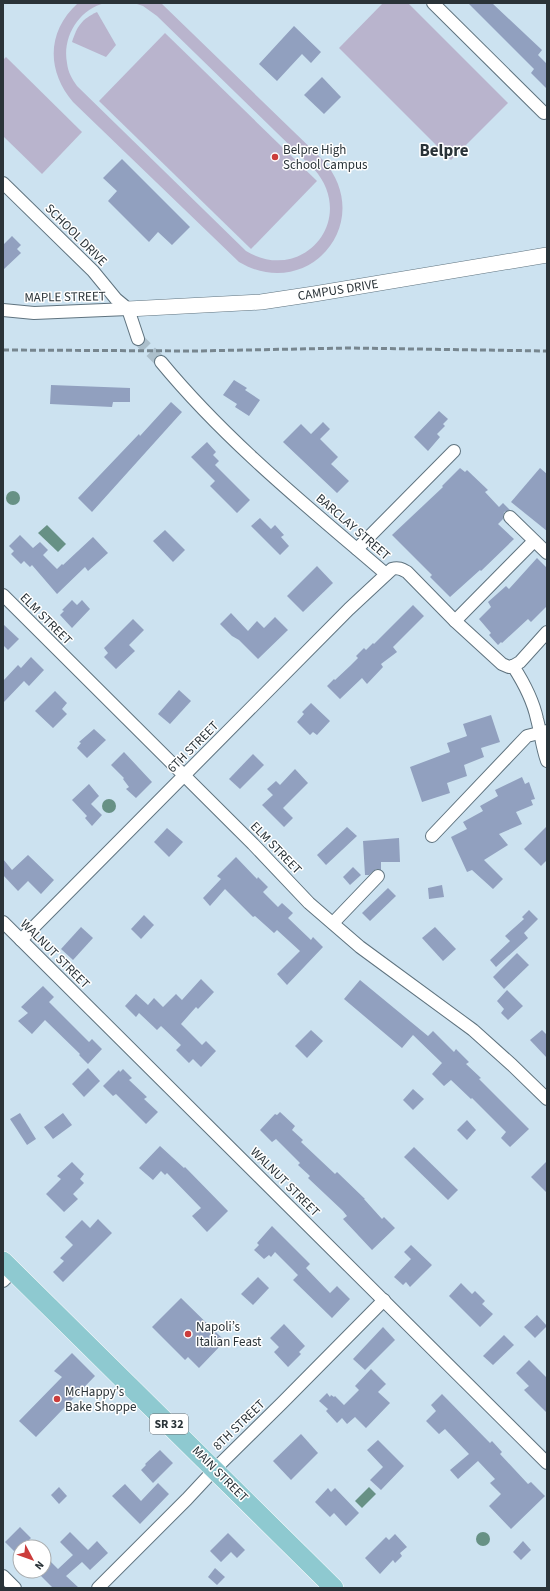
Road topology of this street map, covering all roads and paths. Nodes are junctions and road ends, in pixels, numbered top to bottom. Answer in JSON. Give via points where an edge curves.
{"nodes":[{"id":1,"x":433,"y":3,"type":"edge"},
{"id":2,"x":544,"y":112,"type":"dead end"},
{"id":3,"x":3,"y":183,"type":"edge"},
{"id":4,"x":547,"y":255,"type":"edge"},
{"id":5,"x":128,"y":309,"type":"junction"},
{"id":6,"x":3,"y":310,"type":"edge"},
{"id":7,"x":138,"y":339,"type":"tunnel mouth"},
{"id":8,"x":162,"y":362,"type":"tunnel mouth"},
{"id":9,"x":454,"y":451,"type":"dead end"},
{"id":10,"x":510,"y":517,"type":"dead end"},
{"id":11,"x":534,"y":541,"type":"junction"},
{"id":12,"x":357,"y":550,"type":"junction"},
{"id":13,"x":547,"y":553,"type":"edge"},
{"id":14,"x":386,"y":574,"type":"junction"},
{"id":15,"x":3,"y":595,"type":"edge"},
{"id":16,"x":455,"y":621,"type":"junction"},
{"id":17,"x":547,"y":632,"type":"edge"},
{"id":18,"x":513,"y":666,"type":"junction"},
{"id":19,"x":543,"y":731,"type":"edge"},
{"id":20,"x":547,"y":761,"type":"edge"},
{"id":21,"x":183,"y":776,"type":"junction"},
{"id":22,"x":432,"y":836,"type":"dead end"},
{"id":23,"x":378,"y":876,"type":"dead end"},
{"id":24,"x":3,"y":922,"type":"edge"},
{"id":25,"x":333,"y":923,"type":"junction"},
{"id":26,"x":21,"y":940,"type":"junction"},
{"id":27,"x":547,"y":1099,"type":"edge"},
{"id":28,"x":6,"y":1271,"type":"edge"},
{"id":29,"x":384,"y":1300,"type":"junction"},
{"id":30,"x":547,"y":1463,"type":"edge"},
{"id":31,"x":215,"y":1469,"type":"junction"},
{"id":32,"x":3,"y":1576,"type":"edge"},
{"id":33,"x":15,"y":1588,"type":"edge"},
{"id":34,"x":98,"y":1588,"type":"edge"},
{"id":35,"x":334,"y":1588,"type":"edge"}],
"edges":[{"from":1,"to":2,"type":"street"},
{"from":3,"to":5,"type":"street","name":"SCHOOL DRIVE"},
{"from":4,"to":5,"type":"street","name":"CAMPUS DRIVE","via":[[261,302]]},
{"from":5,"to":6,"type":"street","name":"MAPLE STREET","via":[[34,313]]},
{"from":5,"to":7,"type":"street"},
{"from":8,"to":12,"type":"street","name":"BARCLAY STREET","via":[[188,394],[261,466]]},
{"from":9,"to":12,"type":"street"},
{"from":10,"to":11,"type":"street"},
{"from":11,"to":13,"type":"street"},
{"from":11,"to":16,"type":"street"},
{"from":12,"to":14,"type":"street","name":"BARCLAY STREET"},
{"from":14,"to":16,"type":"street","name":"BARCLAY STREET","via":[[395,568],[407,572]]},
{"from":14,"to":21,"type":"street","name":"6TH STREET"},
{"from":15,"to":21,"type":"street","name":"ELM STREET"},
{"from":16,"to":18,"type":"street","name":"BARCLAY STREET","via":[[502,664]]},
{"from":17,"to":18,"type":"street","via":[[520,662]]},
{"from":18,"to":19,"type":"street","via":[[530,695]]},
{"from":19,"to":20,"type":"street","via":[[542,747]]},
{"from":19,"to":22,"type":"street","via":[[527,736]]},
{"from":21,"to":25,"type":"street","name":"ELM STREET"},
{"from":21,"to":26,"type":"street","name":"6TH STREET"},
{"from":23,"to":25,"type":"street"},
{"from":24,"to":26,"type":"street","name":"WALNUT STREET"},
{"from":25,"to":27,"type":"street","name":"ELM STREET","via":[[473,1030]]},
{"from":26,"to":29,"type":"street","name":"WALNUT STREET"},
{"from":28,"to":31,"type":"main road","name":"MAIN STREET","number":"SR 32"},
{"from":29,"to":30,"type":"street","name":"WALNUT STREET"},
{"from":29,"to":31,"type":"street","name":"8TH STREET"},
{"from":31,"to":34,"type":"street","name":"8TH STREET"},
{"from":31,"to":35,"type":"main road","name":"MAIN STREET","number":"SR 32"},
{"from":32,"to":33,"type":"street"}]}
